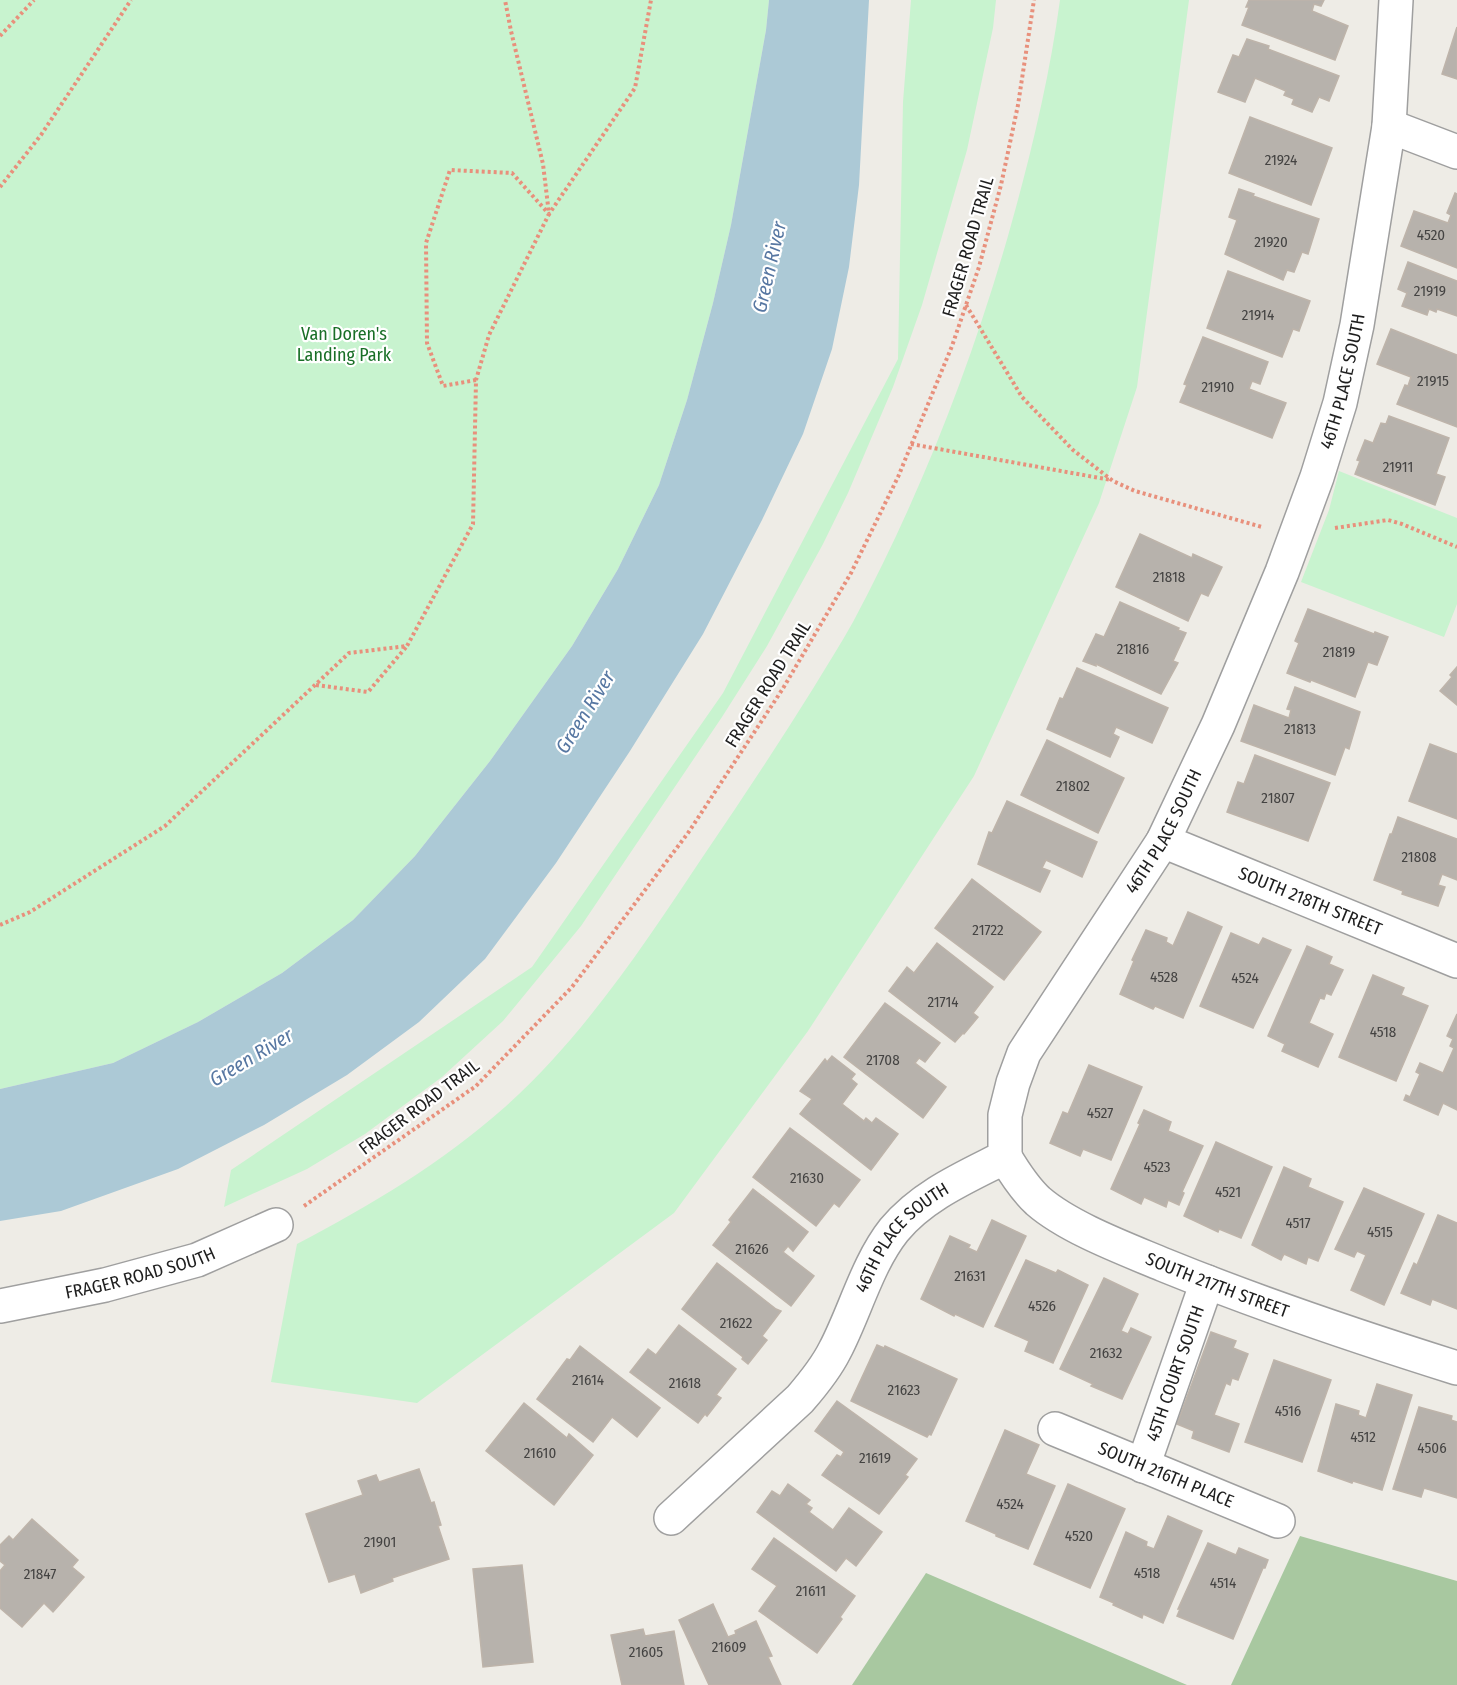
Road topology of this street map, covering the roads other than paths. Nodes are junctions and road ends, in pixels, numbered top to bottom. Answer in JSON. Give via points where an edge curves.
{"nodes":[{"id":1,"x":1396,"y":0,"type":"edge"},
{"id":2,"x":1389,"y":126,"type":"junction"},
{"id":3,"x":1457,"y":152,"type":"edge"},
{"id":4,"x":1163,"y":841,"type":"junction"},
{"id":5,"x":1457,"y":961,"type":"edge"},
{"id":6,"x":1005,"y":1157,"type":"junction"},
{"id":7,"x":276,"y":1225,"type":"road end"},
{"id":8,"x":1207,"y":1282,"type":"junction"},
{"id":9,"x":0,"y":1306,"type":"edge"},
{"id":10,"x":1457,"y":1368,"type":"edge"},
{"id":11,"x":1055,"y":1429,"type":"dead end"},
{"id":12,"x":1143,"y":1466,"type":"junction"},
{"id":13,"x":671,"y":1518,"type":"dead end"},
{"id":14,"x":1278,"y":1521,"type":"dead end"}],
"edges":[{"from":1,"to":2,"type":"street","name":"46TH PLACE SOUTH"},
{"from":2,"to":3,"type":"street"},
{"from":2,"to":4,"type":"street","name":"46TH PLACE SOUTH","via":[[1357,325],[1340,403],[1282,572],[1218,725]]},
{"from":4,"to":5,"type":"street","name":"SOUTH 218TH STREET"},
{"from":4,"to":6,"type":"street","name":"46TH PLACE SOUTH","via":[[1024,1053],[1005,1115]]},
{"from":6,"to":8,"type":"street","name":"SOUTH 217TH STREET","via":[[1038,1201],[1075,1225]]},
{"from":6,"to":13,"type":"street","name":"46TH PLACE SOUTH","via":[[939,1191],[894,1230],[880,1251],[835,1352],[818,1377],[800,1399]]},
{"from":7,"to":9,"type":"street","name":"FRAGER ROAD SOUTH","via":[[197,1260],[105,1285]]},
{"from":8,"to":10,"type":"street","name":"SOUTH 217TH STREET","via":[[1316,1323]]},
{"from":8,"to":12,"type":"street","name":"45TH COURT SOUTH"},
{"from":11,"to":12,"type":"street","name":"SOUTH 216TH PLACE"},
{"from":12,"to":14,"type":"street","name":"SOUTH 216TH PLACE"}]}
